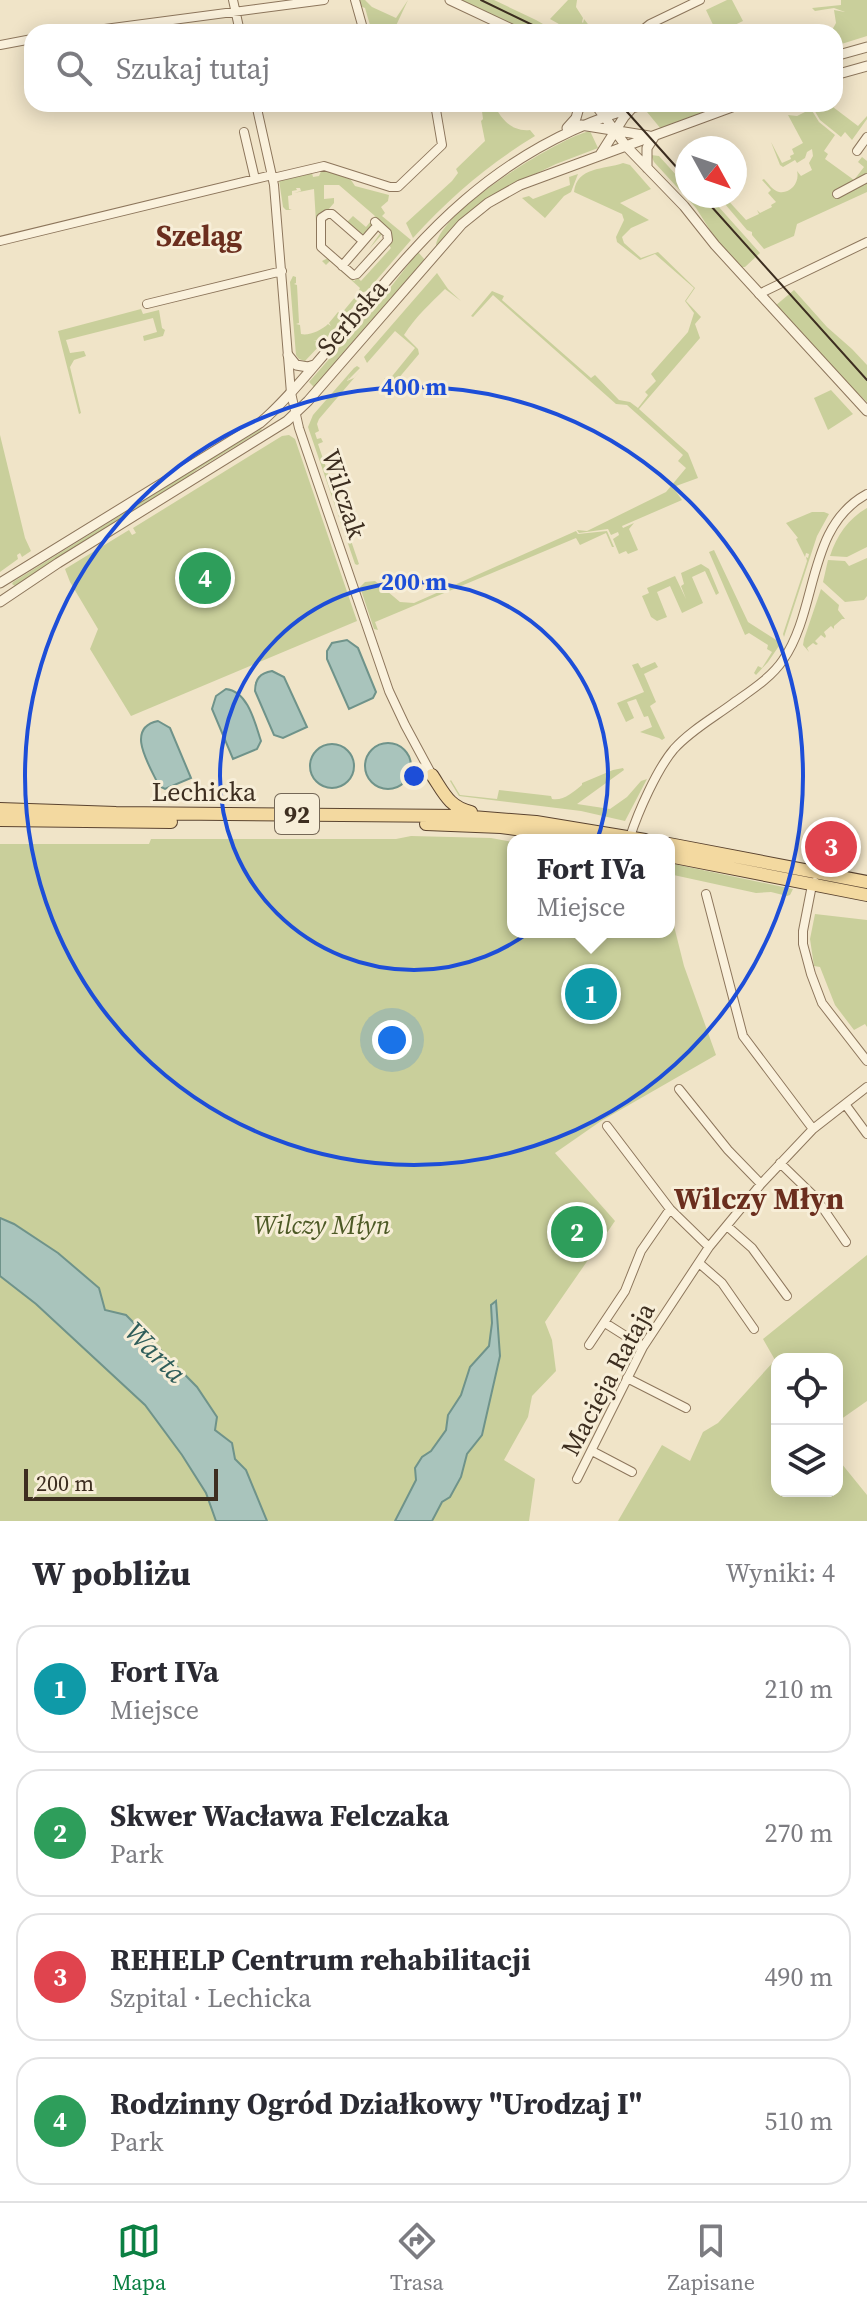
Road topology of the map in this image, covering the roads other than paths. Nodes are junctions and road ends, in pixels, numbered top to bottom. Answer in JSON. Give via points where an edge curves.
{"nodes":[{"id":1,"x":233,"y":0,"type":"edge"},
{"id":2,"x":324,"y":0,"type":"edge"},
{"id":3,"x":355,"y":0,"type":"edge"},
{"id":4,"x":450,"y":0,"type":"edge"},
{"id":5,"x":700,"y":0,"type":"edge"},
{"id":6,"x":235,"y":11,"type":"junction"},
{"id":7,"x":140,"y":24,"type":"edge"},
{"id":8,"x":238,"y":24,"type":"edge"},
{"id":9,"x":362,"y":24,"type":"edge"},
{"id":10,"x":501,"y":24,"type":"edge"},
{"id":11,"x":650,"y":24,"type":"edge"},
{"id":12,"x":24,"y":40,"type":"edge"},
{"id":13,"x":0,"y":45,"type":"edge"},
{"id":14,"x":867,"y":47,"type":"edge"},
{"id":15,"x":843,"y":54,"type":"edge"},
{"id":16,"x":867,"y":66,"type":"edge"},
{"id":17,"x":843,"y":73,"type":"edge"},
{"id":18,"x":258,"y":112,"type":"edge"},
{"id":19,"x":437,"y":112,"type":"edge"},
{"id":20,"x":577,"y":112,"type":"edge"},
{"id":21,"x":601,"y":112,"type":"edge"},
{"id":22,"x":618,"y":112,"type":"edge"},
{"id":23,"x":629,"y":112,"type":"edge"},
{"id":24,"x":718,"y":112,"type":"edge"},
{"id":25,"x":604,"y":116,"type":"junction"},
{"id":26,"x":581,"y":125,"type":"junction"},
{"id":27,"x":616,"y":131,"type":"junction"},
{"id":28,"x":244,"y":132,"type":"dead end"},
{"id":29,"x":654,"y":136,"type":"junction"},
{"id":30,"x":867,"y":137,"type":"edge"},
{"id":31,"x":551,"y":140,"type":"junction"},
{"id":32,"x":626,"y":146,"type":"junction"},
{"id":33,"x":857,"y":151,"type":"dead end"},
{"id":34,"x":600,"y":155,"type":"junction"},
{"id":35,"x":647,"y":168,"type":"junction"},
{"id":36,"x":272,"y":176,"type":"junction"},
{"id":37,"x":867,"y":178,"type":"edge"},
{"id":38,"x":255,"y":179,"type":"junction"},
{"id":39,"x":837,"y":194,"type":"dead end"},
{"id":40,"x":439,"y":225,"type":"junction"},
{"id":41,"x":0,"y":241,"type":"edge"},
{"id":42,"x":363,"y":241,"type":"junction"},
{"id":43,"x":867,"y":242,"type":"edge"},
{"id":44,"x":435,"y":255,"type":"junction"},
{"id":45,"x":342,"y":266,"type":"junction"},
{"id":46,"x":282,"y":271,"type":"junction"},
{"id":47,"x":759,"y":294,"type":"junction"},
{"id":48,"x":147,"y":304,"type":"dead end"},
{"id":49,"x":288,"y":355,"type":"junction"},
{"id":50,"x":319,"y":360,"type":"junction"},
{"id":51,"x":291,"y":393,"type":"junction"},
{"id":52,"x":867,"y":411,"type":"edge"},
{"id":53,"x":296,"y":414,"type":"junction"},
{"id":54,"x":867,"y":494,"type":"edge"},
{"id":55,"x":2,"y":582,"type":"edge"},
{"id":56,"x":11,"y":593,"type":"junction"},
{"id":57,"x":0,"y":602,"type":"edge"},
{"id":58,"x":432,"y":775,"type":"joint"},
{"id":59,"x":0,"y":809,"type":"edge"},
{"id":60,"x":509,"y":819,"type":"junction"},
{"id":61,"x":0,"y":820,"type":"edge"},
{"id":62,"x":555,"y":834,"type":"edge"},
{"id":63,"x":614,"y":834,"type":"edge"},
{"id":64,"x":631,"y":834,"type":"edge"},
{"id":65,"x":675,"y":845,"type":"edge"},
{"id":66,"x":675,"y":857,"type":"edge"},
{"id":67,"x":801,"y":870,"type":"junction"},
{"id":68,"x":832,"y":876,"type":"junction"},
{"id":69,"x":867,"y":882,"type":"edge"},
{"id":70,"x":812,"y":885,"type":"junction"},
{"id":71,"x":706,"y":894,"type":"dead end"},
{"id":72,"x":867,"y":895,"type":"edge"},
{"id":73,"x":867,"y":1061,"type":"edge"},
{"id":74,"x":867,"y":1087,"type":"edge"},
{"id":75,"x":679,"y":1089,"type":"dead end"},
{"id":76,"x":845,"y":1104,"type":"junction"},
{"id":77,"x":607,"y":1126,"type":"dead end"},
{"id":78,"x":813,"y":1129,"type":"junction"},
{"id":79,"x":867,"y":1134,"type":"edge"},
{"id":80,"x":780,"y":1163,"type":"junction"},
{"id":81,"x":761,"y":1184,"type":"junction"},
{"id":82,"x":670,"y":1209,"type":"junction"},
{"id":83,"x":727,"y":1226,"type":"junction"},
{"id":84,"x":846,"y":1242,"type":"dead end"},
{"id":85,"x":709,"y":1247,"type":"junction"},
{"id":86,"x":699,"y":1263,"type":"junction"},
{"id":87,"x":787,"y":1296,"type":"dead end"},
{"id":88,"x":605,"y":1323,"type":"junction"},
{"id":89,"x":754,"y":1329,"type":"dead end"},
{"id":90,"x":589,"y":1345,"type":"dead end"},
{"id":91,"x":643,"y":1347,"type":"junction"},
{"id":92,"x":627,"y":1378,"type":"junction"},
{"id":93,"x":686,"y":1408,"type":"dead end"},
{"id":94,"x":592,"y":1451,"type":"junction"},
{"id":95,"x":632,"y":1472,"type":"dead end"},
{"id":96,"x":577,"y":1479,"type":"dead end"}],
"edges":[{"from":1,"to":6,"type":"street"},
{"from":2,"to":6,"type":"street"},
{"from":3,"to":9,"type":"street"},
{"from":4,"to":10,"type":"street"},
{"from":5,"to":11,"type":"street"},
{"from":6,"to":7,"type":"street"},
{"from":6,"to":8,"type":"street"},
{"from":12,"to":13,"type":"street"},
{"from":14,"to":15,"type":"street"},
{"from":16,"to":17,"type":"street"},
{"from":18,"to":36,"type":"street","name":"Wilczak"},
{"from":19,"to":36,"type":"street","via":[[441,147],[398,187],[321,166]]},
{"from":20,"to":31,"type":"street","via":[[573,123]]},
{"from":21,"to":25,"type":"street"},
{"from":22,"to":25,"type":"street","name":"Serbska"},
{"from":23,"to":27,"type":"street"},
{"from":24,"to":29,"type":"street","name":"Serbska"},
{"from":25,"to":26,"type":"street","name":"Serbska"},
{"from":25,"to":27,"type":"street"},
{"from":26,"to":27,"type":"street"},
{"from":26,"to":31,"type":"street","name":"Serbska"},
{"from":27,"to":29,"type":"street"},
{"from":27,"to":32,"type":"street"},
{"from":27,"to":34,"type":"street"},
{"from":28,"to":38,"type":"street"},
{"from":29,"to":32,"type":"street","name":"Serbska"},
{"from":29,"to":35,"type":"street","via":[[647,148]]},
{"from":30,"to":33,"type":"street"},
{"from":31,"to":40,"type":"street","name":"Serbska","via":[[481,187]]},
{"from":32,"to":34,"type":"street","name":"Serbska"},
{"from":32,"to":35,"type":"street"},
{"from":34,"to":44,"type":"street","name":"Serbska","via":[[496,198],[462,224]]},
{"from":35,"to":47,"type":"street"},
{"from":36,"to":38,"type":"street"},
{"from":36,"to":46,"type":"street","name":"Wilczak"},
{"from":37,"to":39,"type":"street"},
{"from":38,"to":41,"type":"street"},
{"from":40,"to":44,"type":"street"},
{"from":40,"to":50,"type":"street","name":"Serbska"},
{"from":42,"to":45,"type":"street"},
{"from":42,"to":45,"type":"street","via":[[375,226],[387,233],[388,240],[357,274]]},
{"from":42,"to":45,"type":"street","via":[[334,216],[327,214],[320,222],[323,255]]},
{"from":43,"to":47,"type":"street"},
{"from":44,"to":53,"type":"street","name":"Serbska"},
{"from":46,"to":48,"type":"street"},
{"from":46,"to":49,"type":"street","name":"Wilczak"},
{"from":47,"to":52,"type":"street"},
{"from":49,"to":50,"type":"street","via":[[304,367]]},
{"from":49,"to":51,"type":"street","name":"Wilczak"},
{"from":50,"to":51,"type":"street","name":"Serbska"},
{"from":51,"to":53,"type":"street","name":"Wilczak"},
{"from":51,"to":55,"type":"street","name":"Serbska","via":[[244,435]]},
{"from":53,"to":56,"type":"street","name":"Serbska"},
{"from":53,"to":58,"type":"street","name":"Wilczak","via":[[389,691]]},
{"from":54,"to":64,"type":"street","via":[[850,504],[827,535],[785,657],[763,681],[673,751]]},
{"from":55,"to":56,"type":"street","name":"Serbska"},
{"from":56,"to":57,"type":"street","name":"Serbska"},
{"from":58,"to":60,"type":"main road","via":[[457,808]]},
{"from":59,"to":60,"type":"main road","name":"Lechicka","number":"92"},
{"from":60,"to":63,"type":"main road","name":"Lechicka","number":"92"},
{"from":61,"to":62,"type":"main road","name":"Lechicka","number":"92","via":[[447,824]]},
{"from":65,"to":67,"type":"main road"},
{"from":66,"to":70,"type":"main road"},
{"from":67,"to":68,"type":"main road"},
{"from":67,"to":70,"type":"street"},
{"from":68,"to":69,"type":"main road"},
{"from":68,"to":70,"type":"street"},
{"from":70,"to":72,"type":"main road"},
{"from":70,"to":73,"type":"street","via":[[803,931],[811,974],[822,1003]]},
{"from":71,"to":78,"type":"street","via":[[743,1036]]},
{"from":74,"to":76,"type":"street","name":"Macieja Rataja"},
{"from":75,"to":81,"type":"street"},
{"from":76,"to":78,"type":"street","name":"Macieja Rataja"},
{"from":76,"to":79,"type":"street"},
{"from":77,"to":82,"type":"street"},
{"from":78,"to":80,"type":"street","name":"Macieja Rataja"},
{"from":80,"to":81,"type":"street","name":"Macieja Rataja"},
{"from":80,"to":84,"type":"street","via":[[816,1198]]},
{"from":81,"to":83,"type":"street","name":"Macieja Rataja"},
{"from":82,"to":85,"type":"street"},
{"from":82,"to":88,"type":"street","via":[[641,1251]]},
{"from":83,"to":85,"type":"street","name":"Macieja Rataja"},
{"from":83,"to":87,"type":"street","via":[[752,1248]]},
{"from":85,"to":86,"type":"street","name":"Macieja Rataja"},
{"from":86,"to":89,"type":"street","via":[[722,1283]]},
{"from":86,"to":91,"type":"street","name":"Macieja Rataja"},
{"from":88,"to":90,"type":"street"},
{"from":88,"to":91,"type":"street"},
{"from":91,"to":92,"type":"street","name":"Macieja Rataja"},
{"from":92,"to":93,"type":"street"},
{"from":92,"to":94,"type":"street","name":"Macieja Rataja"},
{"from":94,"to":95,"type":"street"},
{"from":94,"to":96,"type":"street","name":"Macieja Rataja"}]}
